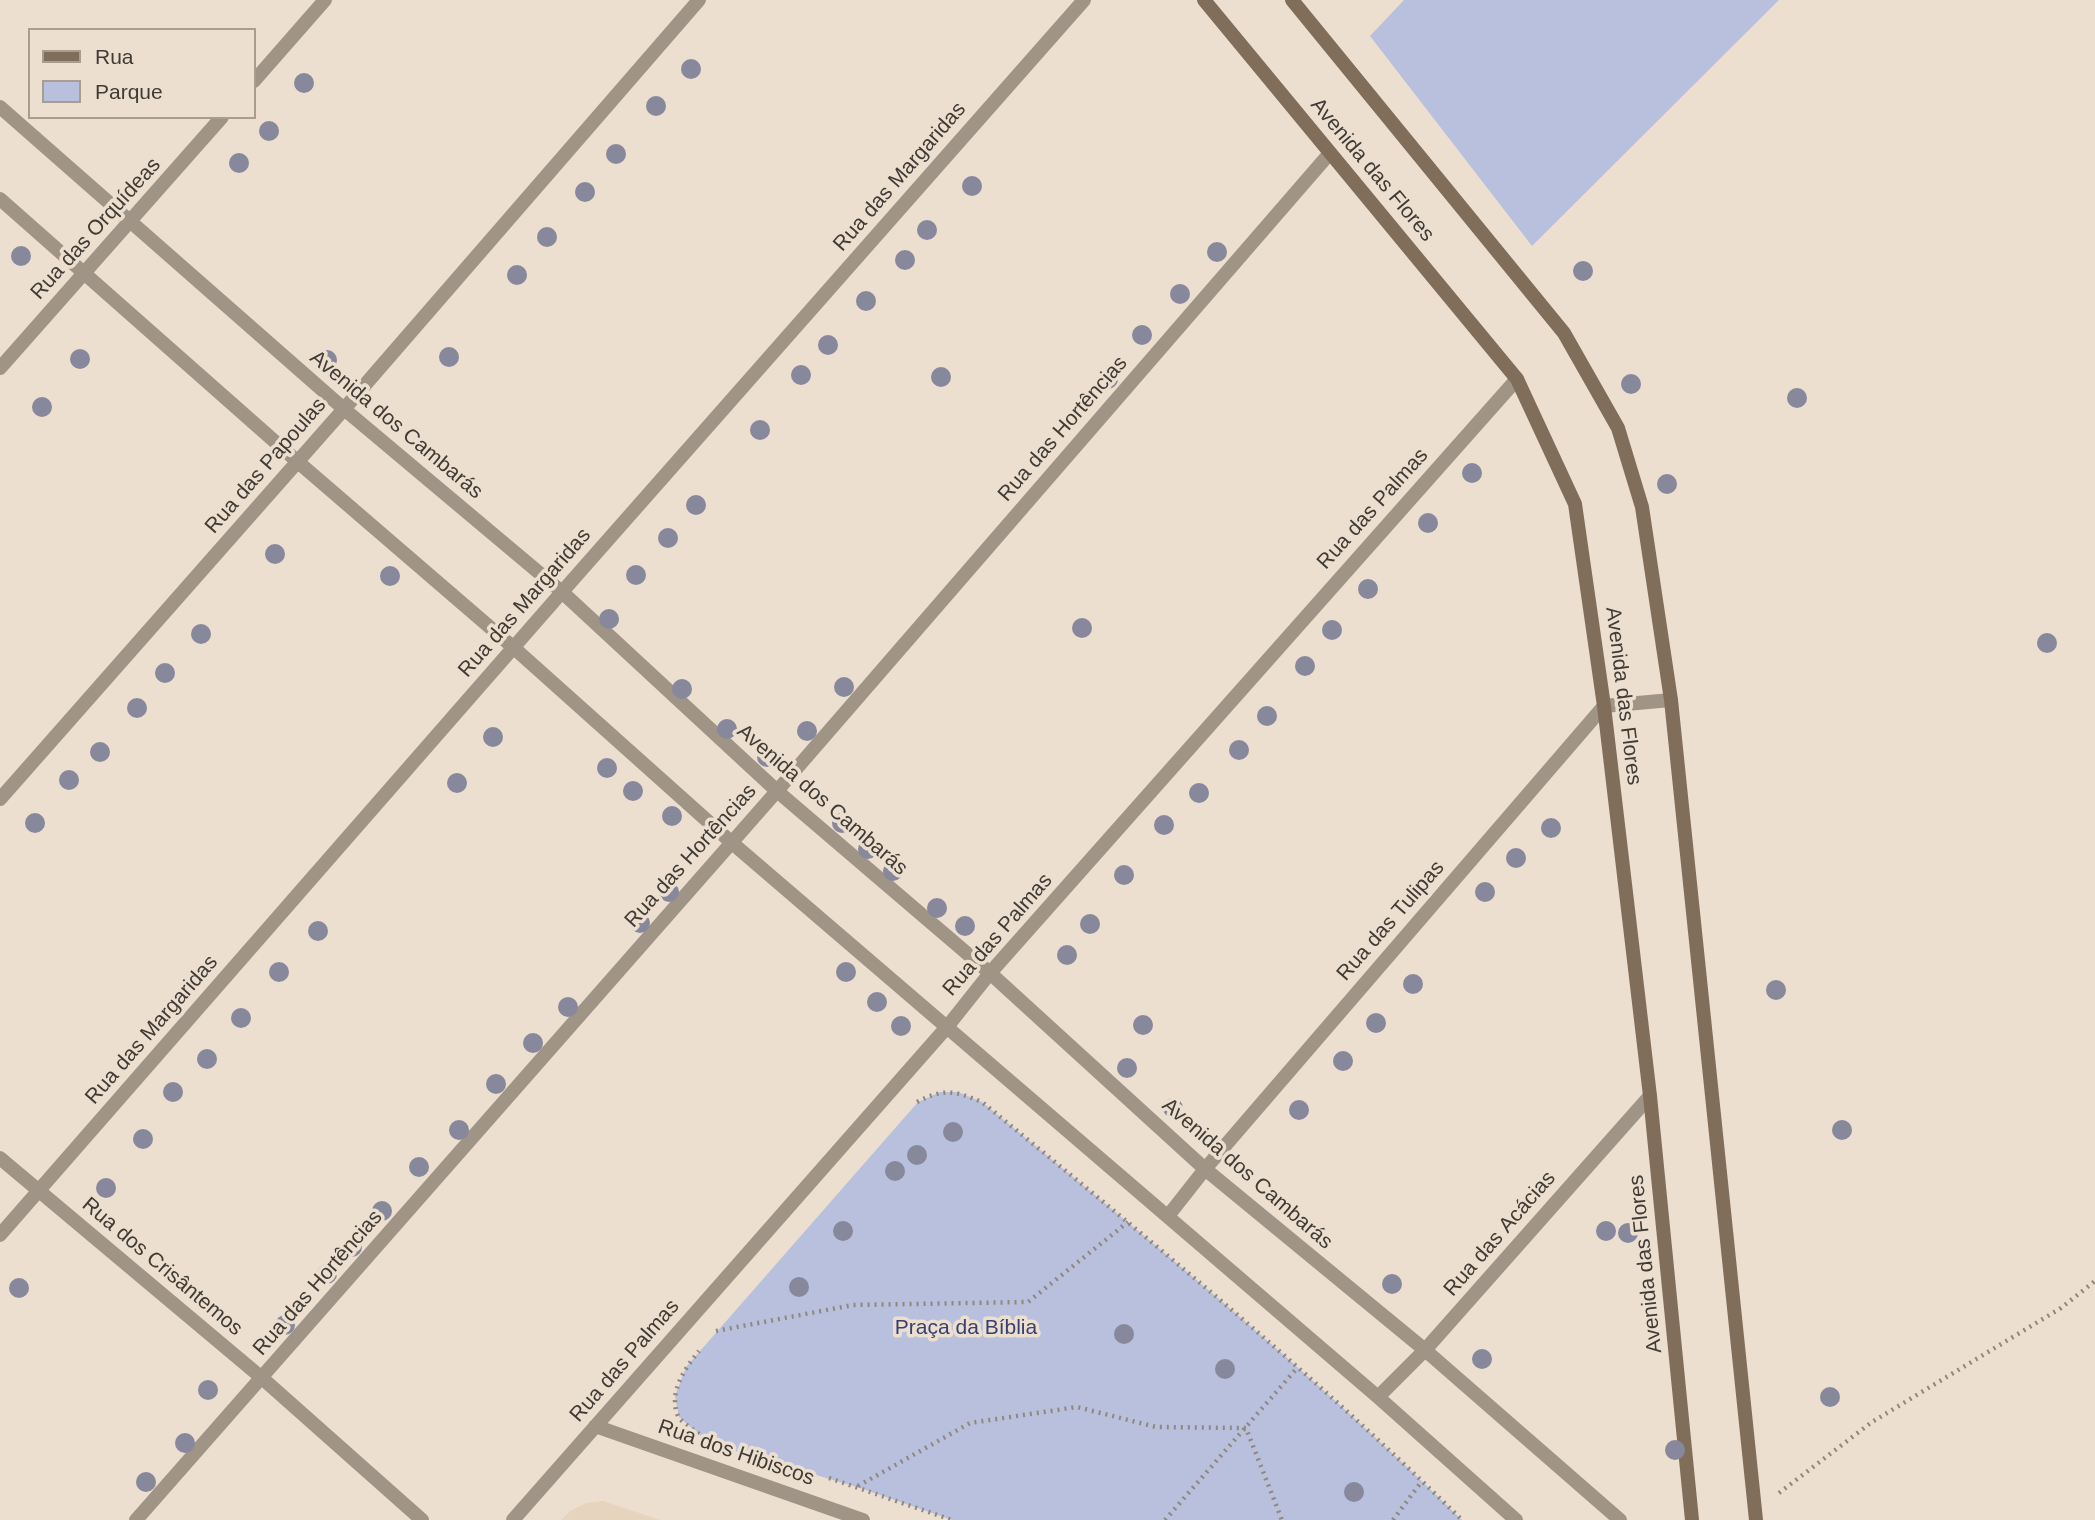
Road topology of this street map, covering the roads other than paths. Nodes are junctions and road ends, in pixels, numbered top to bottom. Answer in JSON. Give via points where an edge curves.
{"nodes":[{"id":1,"x":325,"y":0,"type":"edge"},
{"id":2,"x":699,"y":0,"type":"edge"},
{"id":3,"x":1084,"y":0,"type":"edge"},
{"id":4,"x":1204,"y":0,"type":"edge"},
{"id":5,"x":1292,"y":0,"type":"edge"},
{"id":6,"x":256,"y":79,"type":"edge"},
{"id":7,"x":0,"y":107,"type":"edge"},
{"id":8,"x":220,"y":119,"type":"edge"},
{"id":9,"x":1330,"y":153,"type":"junction"},
{"id":10,"x":0,"y":199,"type":"edge"},
{"id":11,"x":132,"y":221,"type":"junction"},
{"id":12,"x":84,"y":273,"type":"junction"},
{"id":13,"x":0,"y":368,"type":"edge"},
{"id":14,"x":1517,"y":379,"type":"junction"},
{"id":15,"x":344,"y":409,"type":"junction"},
{"id":16,"x":298,"y":462,"type":"junction"},
{"id":17,"x":562,"y":592,"type":"junction"},
{"id":18,"x":514,"y":648,"type":"junction"},
{"id":19,"x":1671,"y":700,"type":"junction"},
{"id":20,"x":1604,"y":706,"type":"junction"},
{"id":21,"x":777,"y":791,"type":"junction"},
{"id":22,"x":0,"y":799,"type":"edge"},
{"id":23,"x":731,"y":842,"type":"junction"},
{"id":24,"x":990,"y":973,"type":"junction"},
{"id":25,"x":947,"y":1027,"type":"junction"},
{"id":26,"x":1650,"y":1096,"type":"junction"},
{"id":27,"x":0,"y":1158,"type":"edge"},
{"id":28,"x":1205,"y":1169,"type":"junction"},
{"id":29,"x":39,"y":1191,"type":"junction"},
{"id":30,"x":1168,"y":1216,"type":"junction"},
{"id":31,"x":0,"y":1235,"type":"edge"},
{"id":32,"x":1425,"y":1350,"type":"junction"},
{"id":33,"x":262,"y":1378,"type":"junction"},
{"id":34,"x":1378,"y":1396,"type":"junction"},
{"id":35,"x":596,"y":1426,"type":"junction"},
{"id":36,"x":1756,"y":1516,"type":"edge"},
{"id":37,"x":136,"y":1520,"type":"edge"},
{"id":38,"x":422,"y":1520,"type":"edge"},
{"id":39,"x":513,"y":1520,"type":"edge"},
{"id":40,"x":863,"y":1520,"type":"edge"},
{"id":41,"x":1516,"y":1520,"type":"edge"},
{"id":42,"x":1620,"y":1520,"type":"edge"},
{"id":43,"x":1692,"y":1520,"type":"edge"}],
"edges":[{"from":1,"to":6,"type":"street"},
{"from":2,"to":15,"type":"street","name":"Rua das Papoulas"},
{"from":3,"to":17,"type":"street","name":"Rua das Margaridas"},
{"from":4,"to":9,"type":"main road","name":"Avenida das Flores"},
{"from":5,"to":19,"type":"main road","via":[[1564,333],[1618,428],[1642,507]]},
{"from":7,"to":11,"type":"street","name":"Avenida dos Cambarás"},
{"from":8,"to":11,"type":"street","name":"Rua das Orquídeas"},
{"from":9,"to":14,"type":"main road","name":"Avenida das Flores"},
{"from":9,"to":21,"type":"street","name":"Rua das Hortências"},
{"from":10,"to":12,"type":"street"},
{"from":11,"to":12,"type":"street","name":"Rua das Orquídeas"},
{"from":11,"to":15,"type":"street","name":"Avenida dos Cambarás"},
{"from":12,"to":13,"type":"street","name":"Rua das Orquídeas"},
{"from":12,"to":16,"type":"street"},
{"from":14,"to":20,"type":"main road","name":"Avenida das Flores","via":[[1575,504]]},
{"from":14,"to":24,"type":"street","name":"Rua das Palmas"},
{"from":15,"to":16,"type":"street","name":"Rua das Papoulas"},
{"from":15,"to":17,"type":"street","name":"Avenida dos Cambarás"},
{"from":16,"to":18,"type":"street"},
{"from":16,"to":22,"type":"street","name":"Rua das Papoulas"},
{"from":17,"to":18,"type":"street","name":"Rua das Margaridas"},
{"from":17,"to":21,"type":"street","name":"Avenida dos Cambarás"},
{"from":18,"to":23,"type":"street"},
{"from":18,"to":29,"type":"street","name":"Rua das Margaridas"},
{"from":19,"to":20,"type":"street"},
{"from":19,"to":36,"type":"main road"},
{"from":20,"to":26,"type":"main road","name":"Avenida das Flores"},
{"from":20,"to":28,"type":"street","name":"Rua das Tulipas"},
{"from":21,"to":23,"type":"street","name":"Rua das Hortências"},
{"from":21,"to":24,"type":"street","name":"Avenida dos Cambarás"},
{"from":23,"to":25,"type":"street"},
{"from":23,"to":33,"type":"street","name":"Rua das Hortências"},
{"from":24,"to":25,"type":"street","name":"Rua das Palmas"},
{"from":24,"to":28,"type":"street","name":"Avenida dos Cambarás"},
{"from":25,"to":30,"type":"street"},
{"from":25,"to":35,"type":"street","name":"Rua das Palmas"},
{"from":26,"to":32,"type":"street","name":"Rua das Acácias"},
{"from":26,"to":43,"type":"main road","name":"Avenida das Flores"},
{"from":27,"to":29,"type":"street","name":"Rua dos Crisântemos"},
{"from":28,"to":30,"type":"street","name":"Rua das Tulipas"},
{"from":28,"to":32,"type":"street","name":"Avenida dos Cambarás"},
{"from":29,"to":31,"type":"street","name":"Rua das Margaridas"},
{"from":29,"to":33,"type":"street","name":"Rua dos Crisântemos"},
{"from":30,"to":34,"type":"street"},
{"from":32,"to":34,"type":"street","name":"Rua das Acácias"},
{"from":32,"to":42,"type":"street","name":"Avenida dos Cambarás"},
{"from":33,"to":37,"type":"street","name":"Rua das Hortências"},
{"from":33,"to":38,"type":"street","name":"Rua dos Crisântemos"},
{"from":34,"to":41,"type":"street"},
{"from":35,"to":39,"type":"street","name":"Rua das Palmas"},
{"from":35,"to":40,"type":"street","name":"Rua dos Hibiscos"}]}
